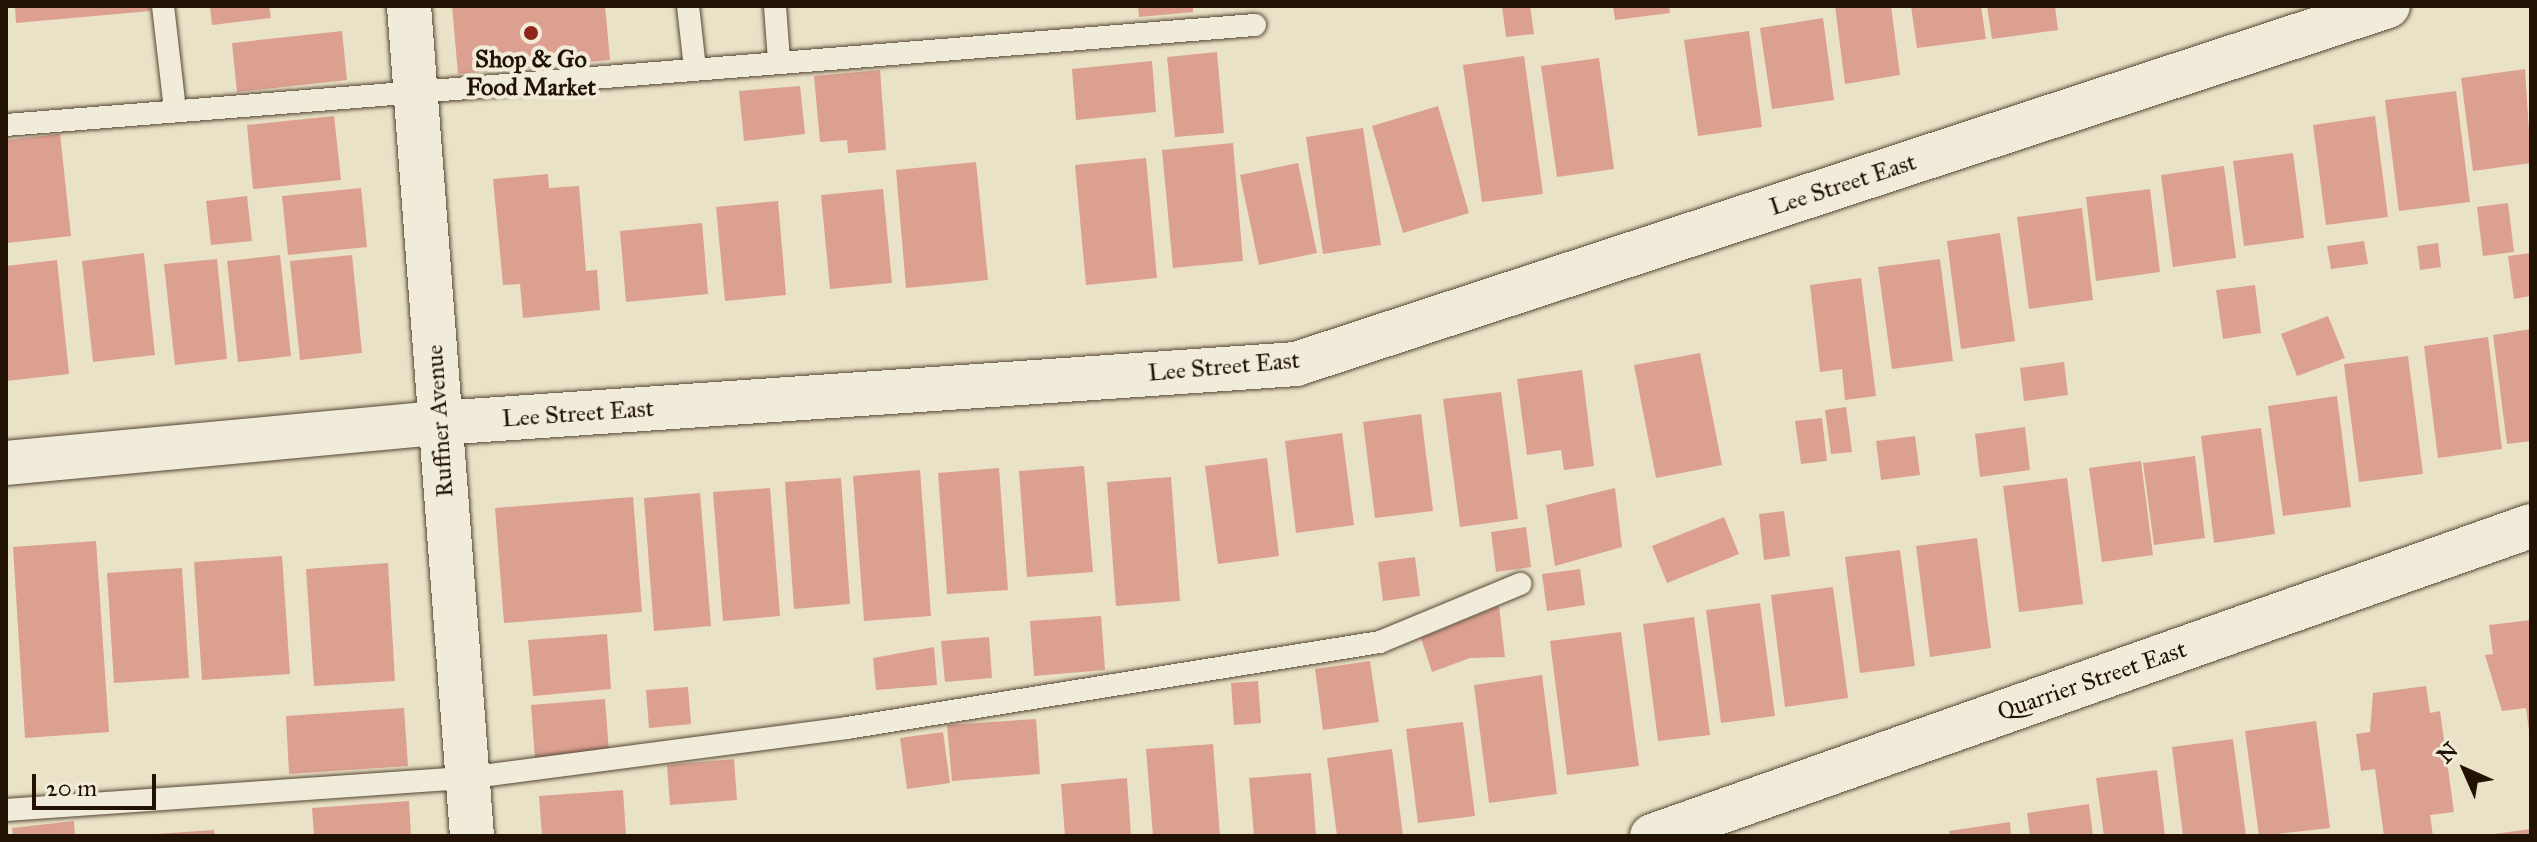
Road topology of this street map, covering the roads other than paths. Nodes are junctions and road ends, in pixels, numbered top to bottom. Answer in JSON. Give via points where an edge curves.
{"nodes":[{"id":1,"x":163,"y":6,"type":"edge"},
{"id":2,"x":409,"y":6,"type":"edge"},
{"id":3,"x":688,"y":6,"type":"edge"},
{"id":4,"x":775,"y":6,"type":"edge"},
{"id":5,"x":2388,"y":6,"type":"edge"},
{"id":6,"x":1255,"y":25,"type":"dead end"},
{"id":7,"x":779,"y":61,"type":"junction"},
{"id":8,"x":695,"y":68,"type":"junction"},
{"id":9,"x":414,"y":89,"type":"junction"},
{"id":10,"x":175,"y":110,"type":"junction"},
{"id":11,"x":6,"y":125,"type":"edge"},
{"id":12,"x":440,"y":423,"type":"junction"},
{"id":13,"x":6,"y":463,"type":"edge"},
{"id":14,"x":2531,"y":526,"type":"edge"},
{"id":15,"x":1520,"y":584,"type":"dead end"},
{"id":16,"x":467,"y":778,"type":"junction"},
{"id":17,"x":6,"y":810,"type":"edge"},
{"id":18,"x":472,"y":836,"type":"edge"},
{"id":19,"x":1652,"y":836,"type":"edge"}],
"edges":[{"from":1,"to":10,"type":"lane"},
{"from":2,"to":9,"type":"street","name":"Ruffner Avenue"},
{"from":3,"to":8,"type":"lane"},
{"from":4,"to":7,"type":"lane"},
{"from":5,"to":12,"type":"street","name":"Lee Street East","via":[[1296,364]]},
{"from":6,"to":7,"type":"lane"},
{"from":7,"to":8,"type":"lane"},
{"from":8,"to":9,"type":"lane"},
{"from":9,"to":10,"type":"lane"},
{"from":9,"to":12,"type":"street","name":"Ruffner Avenue"},
{"from":10,"to":11,"type":"lane"},
{"from":12,"to":13,"type":"street","name":"Lee Street East"},
{"from":12,"to":16,"type":"street","name":"Ruffner Avenue"},
{"from":14,"to":19,"type":"street","name":"Quarrier Street East"},
{"from":15,"to":16,"type":"lane","via":[[1380,642],[847,728]]},
{"from":16,"to":17,"type":"lane"},
{"from":16,"to":18,"type":"street","name":"Ruffner Avenue"}]}
